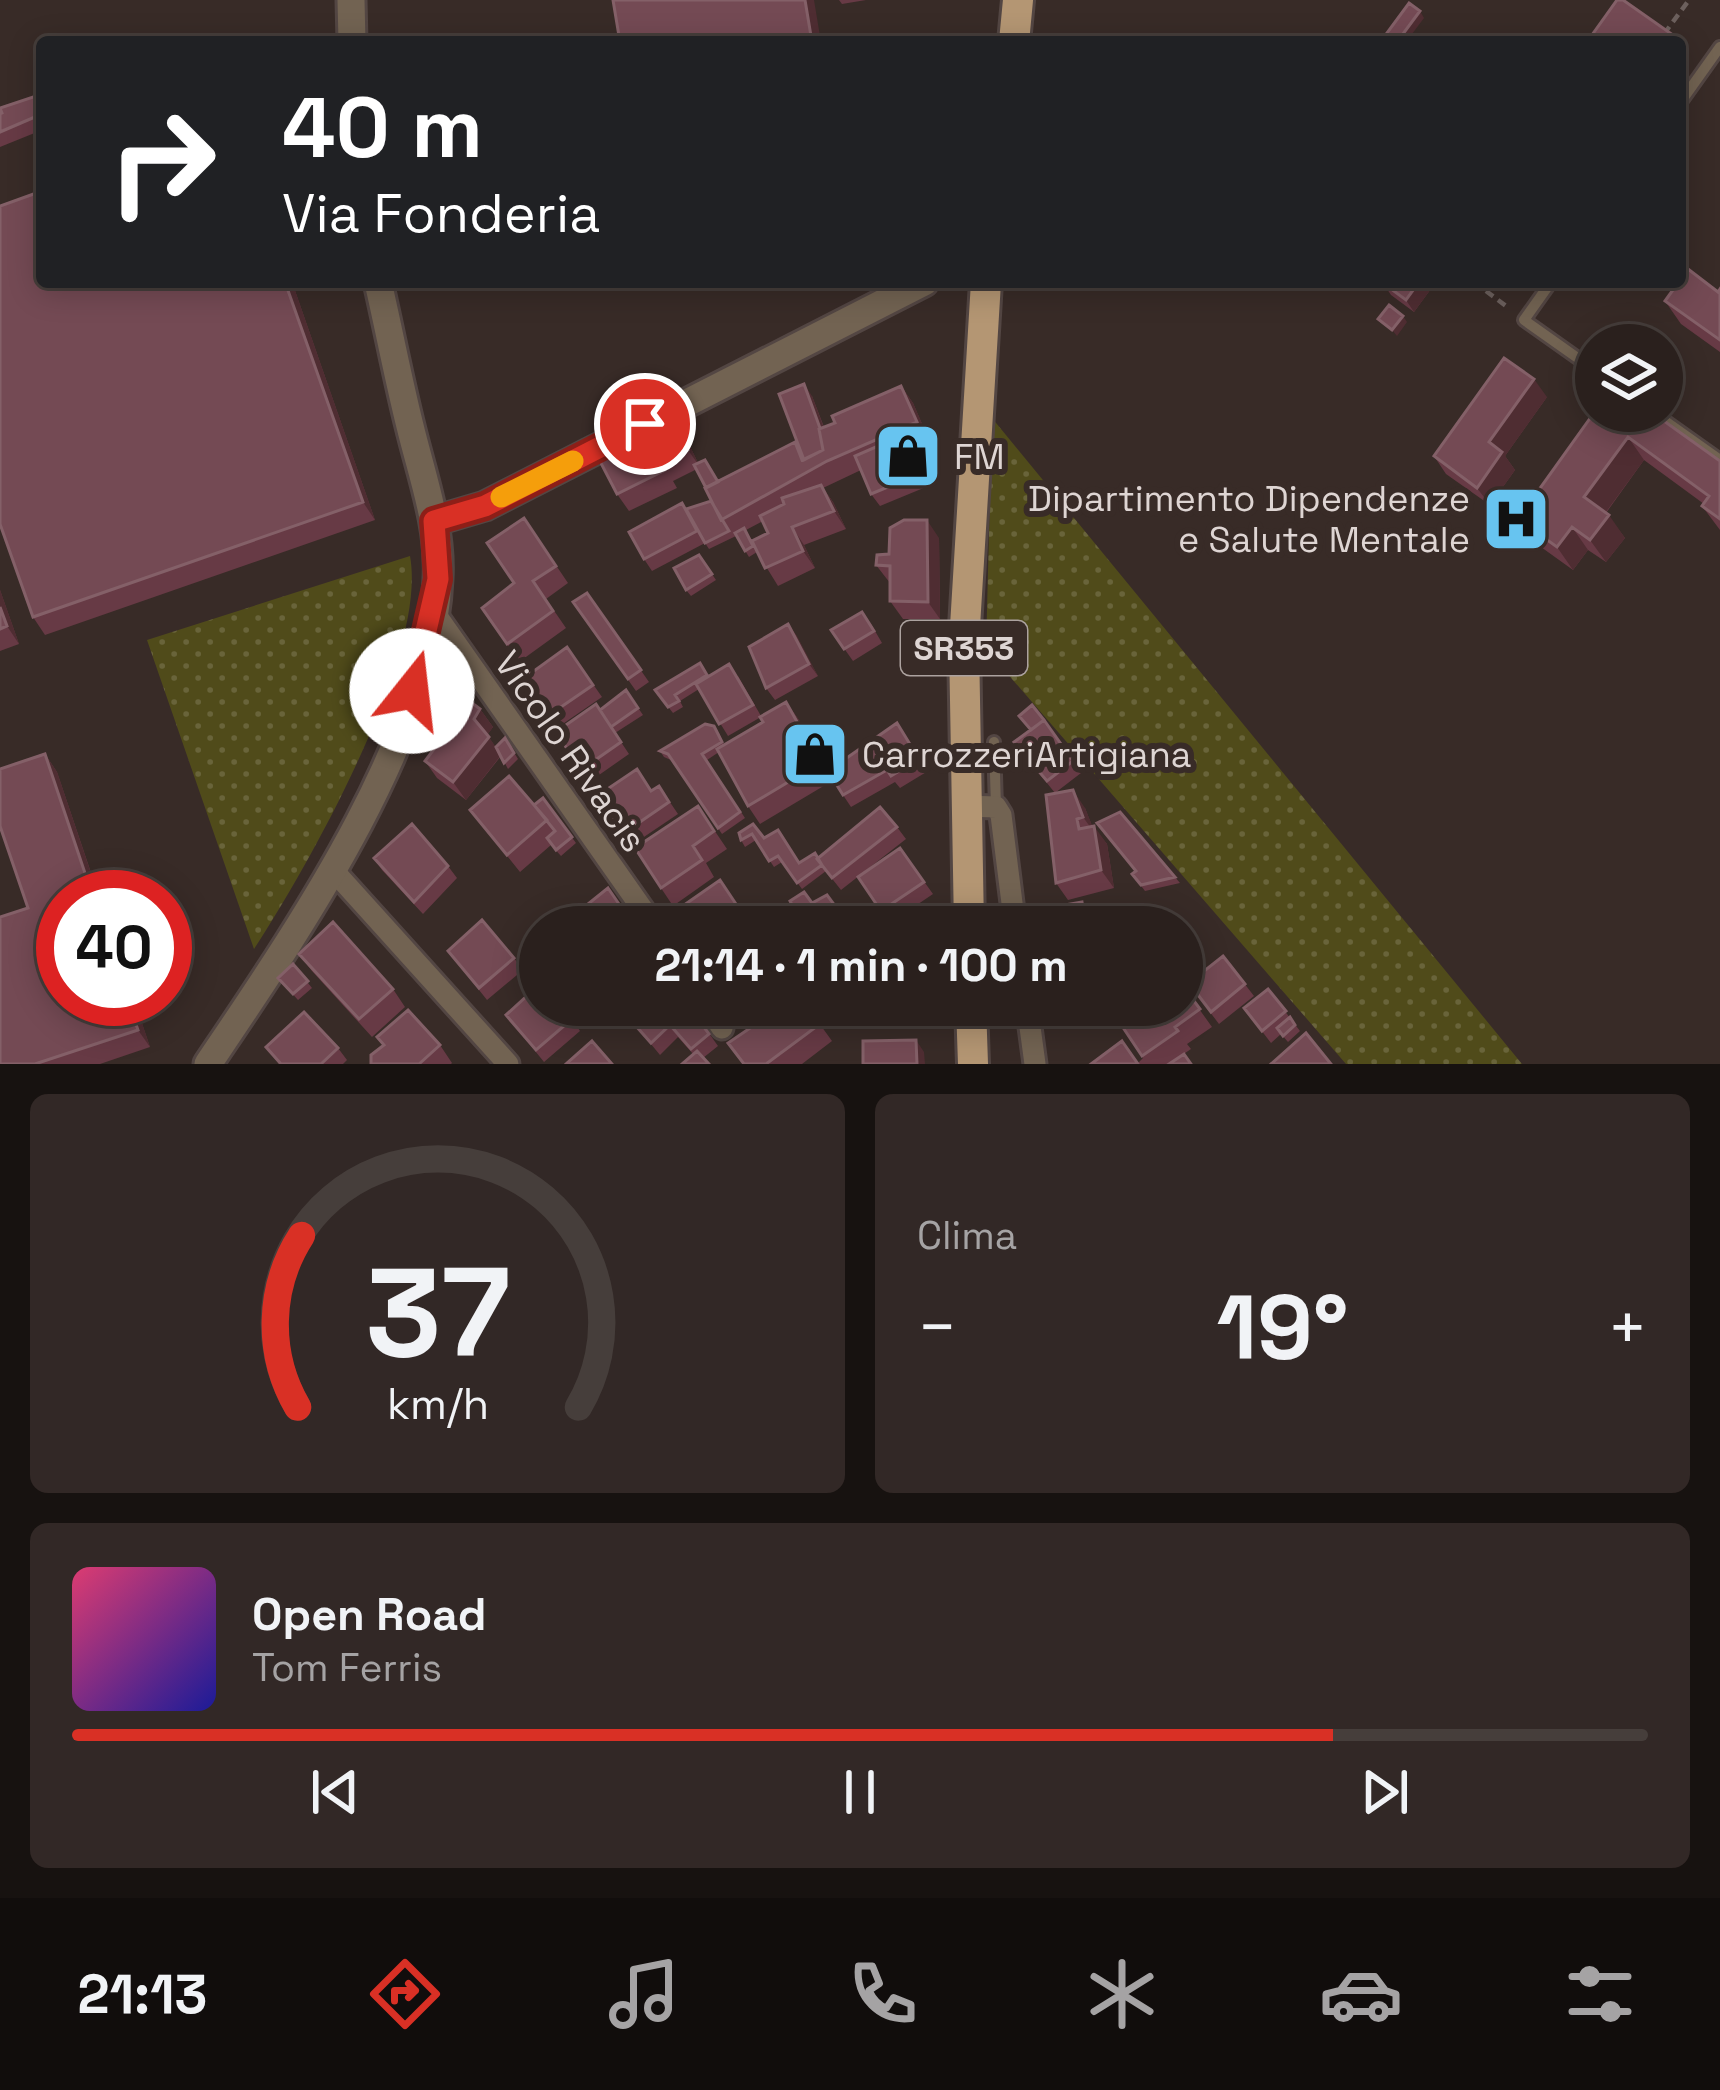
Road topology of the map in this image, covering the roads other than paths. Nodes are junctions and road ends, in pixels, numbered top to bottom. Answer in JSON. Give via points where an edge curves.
{"nodes":[{"id":1,"x":351,"y":0,"type":"edge"},
{"id":2,"x":1018,"y":0,"type":"edge"},
{"id":3,"x":352,"y":36,"type":"edge"},
{"id":4,"x":1015,"y":36,"type":"edge"},
{"id":5,"x":1720,"y":47,"type":"edge"},
{"id":6,"x":1686,"y":95,"type":"edge"},
{"id":7,"x":379,"y":288,"type":"edge"},
{"id":8,"x":912,"y":288,"type":"edge"},
{"id":9,"x":986,"y":288,"type":"edge"},
{"id":10,"x":1547,"y":288,"type":"edge"},
{"id":11,"x":1575,"y":356,"type":"edge"},
{"id":12,"x":1681,"y":432,"type":"edge"},
{"id":13,"x":1720,"y":460,"type":"edge"},
{"id":14,"x":434,"y":521,"type":"junction"},
{"id":15,"x":434,"y":612,"type":"junction"},
{"id":16,"x":994,"y":742,"type":"dead end"},
{"id":17,"x":981,"y":807,"type":"junction"},
{"id":18,"x":332,"y":869,"type":"junction"},
{"id":19,"x":1009,"y":888,"type":"junction"},
{"id":20,"x":968,"y":891,"type":"junction"},
{"id":21,"x":640,"y":906,"type":"edge"},
{"id":22,"x":968,"y":906,"type":"edge"},
{"id":23,"x":1012,"y":906,"type":"edge"},
{"id":24,"x":972,"y":1026,"type":"edge"},
{"id":25,"x":1030,"y":1026,"type":"edge"},
{"id":26,"x":208,"y":1064,"type":"edge"},
{"id":27,"x":508,"y":1064,"type":"edge"},
{"id":28,"x":973,"y":1064,"type":"edge"},
{"id":29,"x":1035,"y":1064,"type":"edge"}],
"edges":[{"from":1,"to":3,"type":"street"},
{"from":2,"to":4,"type":"main road"},
{"from":5,"to":6,"type":"lane"},
{"from":7,"to":14,"type":"street"},
{"from":8,"to":14,"type":"street","via":[[485,506]]},
{"from":9,"to":17,"type":"main road","number":"SR353","via":[[964,644]]},
{"from":10,"to":11,"type":"lane","via":[[1524,320]]},
{"from":12,"to":13,"type":"lane"},
{"from":14,"to":15,"type":"street"},
{"from":15,"to":18,"type":"street","via":[[404,717]]},
{"from":15,"to":21,"type":"street","name":"Vicolo Rivacis"},
{"from":16,"to":17,"type":"lane"},
{"from":17,"to":19,"type":"street","via":[[1004,825]]},
{"from":17,"to":20,"type":"main road","number":"SR353"},
{"from":18,"to":26,"type":"street"},
{"from":18,"to":27,"type":"street"},
{"from":19,"to":20,"type":"street"},
{"from":19,"to":23,"type":"street"},
{"from":20,"to":22,"type":"main road","number":"SR353"},
{"from":24,"to":28,"type":"main road"},
{"from":25,"to":29,"type":"street"}]}
